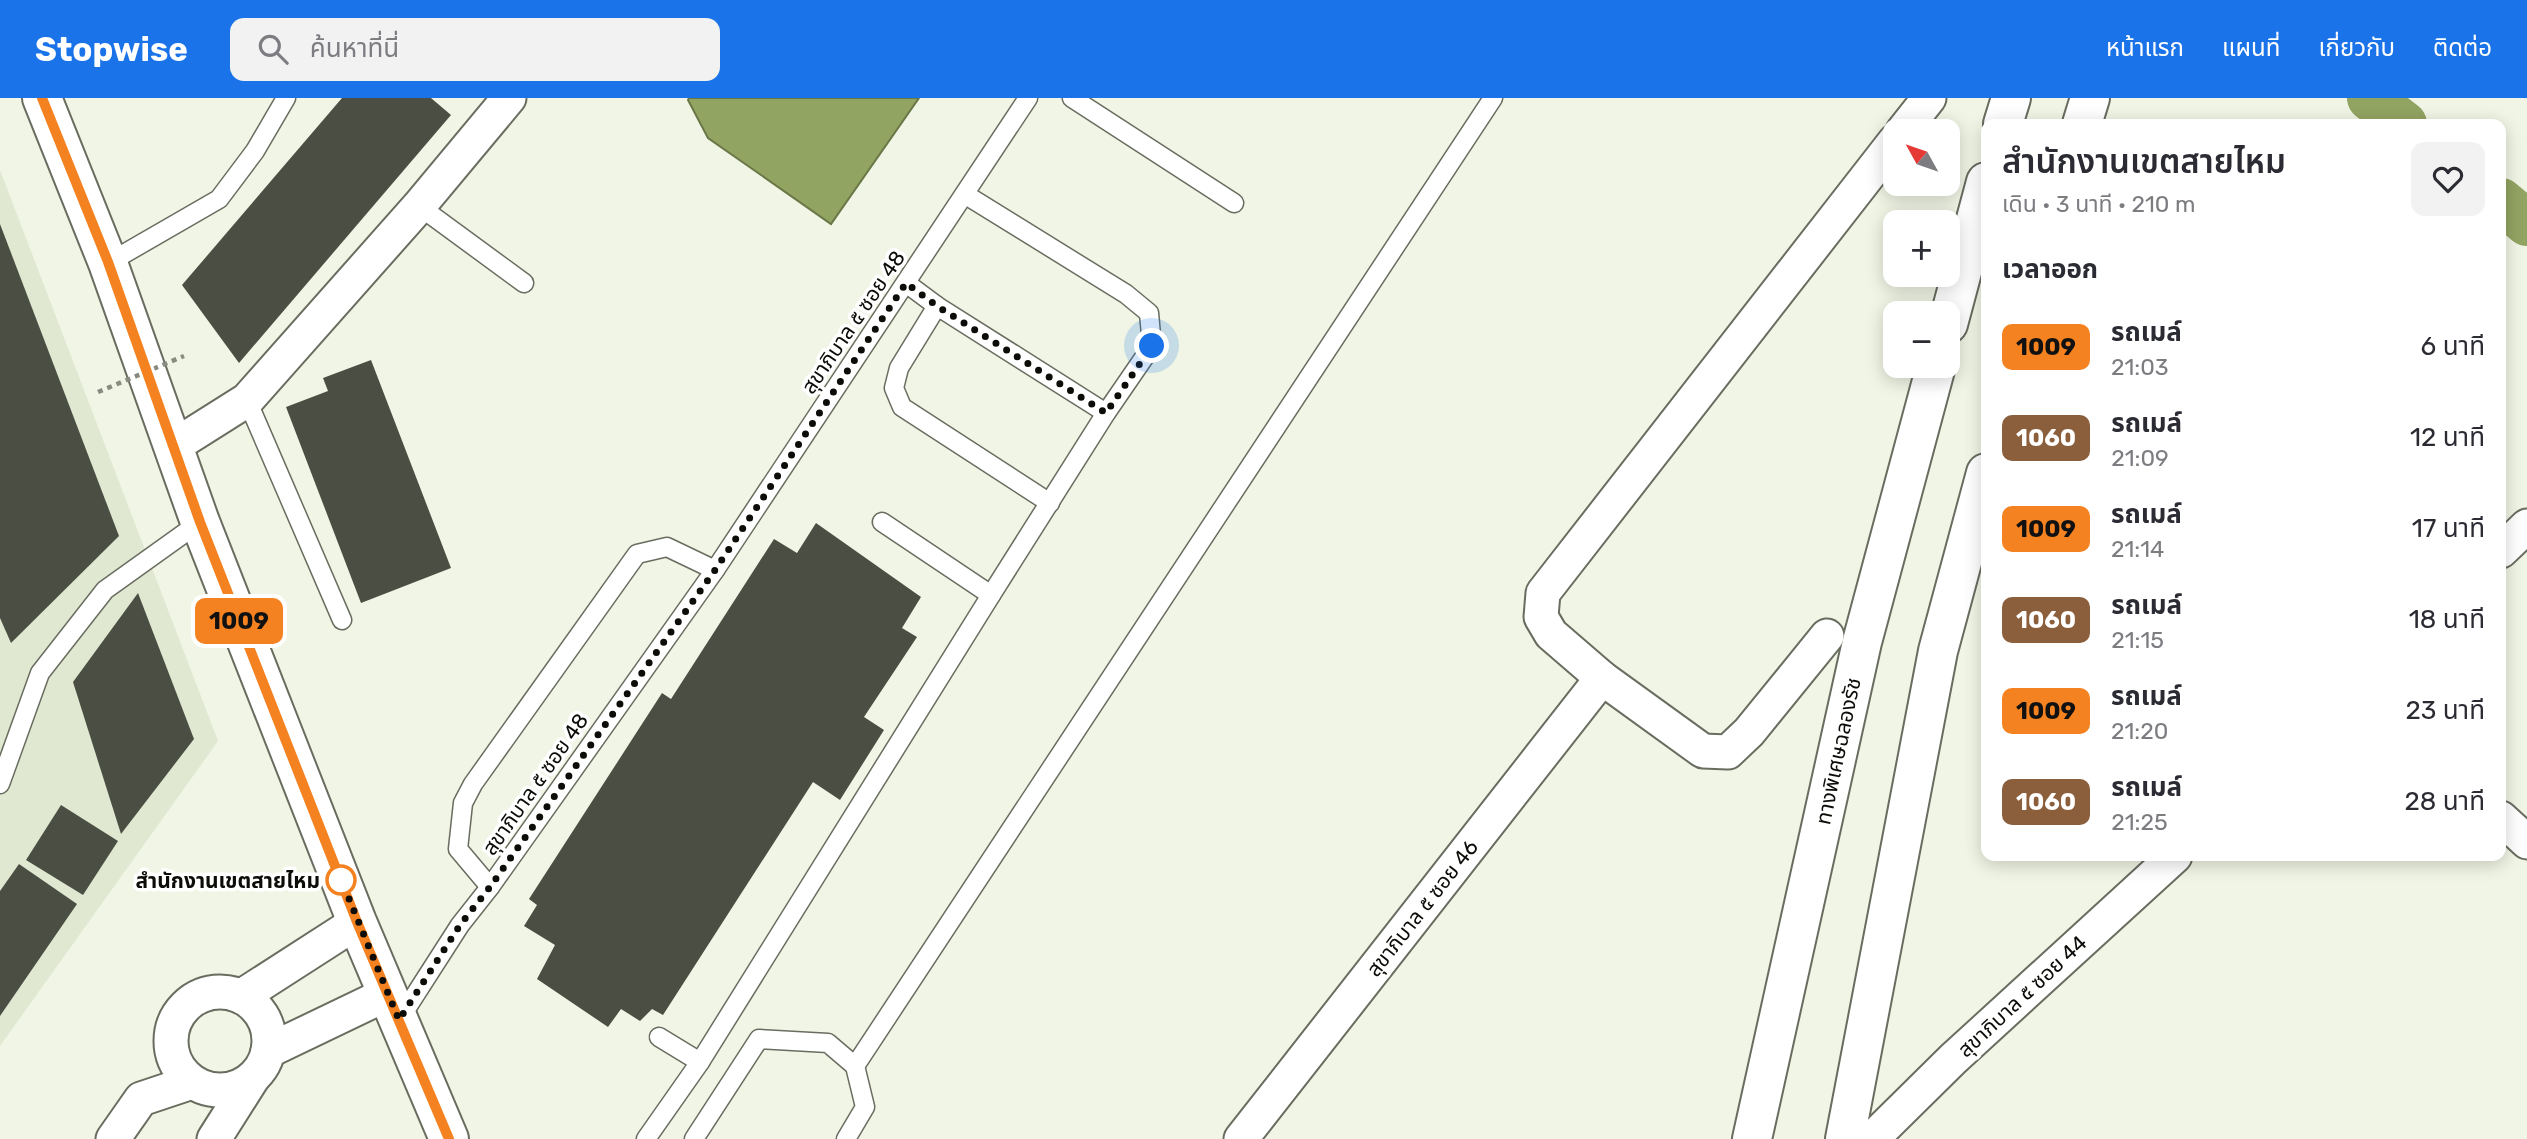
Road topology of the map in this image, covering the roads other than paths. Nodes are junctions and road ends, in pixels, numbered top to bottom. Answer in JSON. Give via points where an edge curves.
{"nodes":[{"id":1,"x":42,"y":98,"type":"edge"},
{"id":2,"x":286,"y":98,"type":"edge"},
{"id":3,"x":509,"y":98,"type":"edge"},
{"id":4,"x":1028,"y":98,"type":"edge"},
{"id":5,"x":1072,"y":98,"type":"edge"},
{"id":6,"x":1493,"y":98,"type":"edge"},
{"id":7,"x":1929,"y":98,"type":"edge"},
{"id":8,"x":2011,"y":98,"type":"edge"},
{"id":9,"x":2090,"y":98,"type":"edge"},
{"id":10,"x":1912,"y":119,"type":"edge"},
{"id":11,"x":2005,"y":119,"type":"edge"},
{"id":12,"x":2084,"y":119,"type":"edge"},
{"id":13,"x":1883,"y":156,"type":"edge"},
{"id":14,"x":965,"y":195,"type":"junction"},
{"id":15,"x":1981,"y":201,"type":"edge"},
{"id":16,"x":1234,"y":203,"type":"dead end"},
{"id":17,"x":419,"y":206,"type":"junction"},
{"id":18,"x":108,"y":262,"type":"junction"},
{"id":19,"x":524,"y":283,"type":"dead end"},
{"id":20,"x":906,"y":283,"type":"junction"},
{"id":21,"x":1954,"y":301,"type":"edge"},
{"id":22,"x":937,"y":306,"type":"junction"},
{"id":23,"x":1933,"y":378,"type":"edge"},
{"id":24,"x":247,"y":400,"type":"junction"},
{"id":25,"x":1106,"y":413,"type":"junction"},
{"id":26,"x":174,"y":446,"type":"junction"},
{"id":27,"x":1981,"y":492,"type":"edge"},
{"id":28,"x":1050,"y":503,"type":"junction"},
{"id":29,"x":200,"y":522,"type":"junction"},
{"id":30,"x":882,"y":522,"type":"dead end"},
{"id":31,"x":2527,"y":526,"type":"edge"},
{"id":32,"x":2506,"y":546,"type":"edge"},
{"id":33,"x":715,"y":570,"type":"junction"},
{"id":34,"x":991,"y":595,"type":"junction"},
{"id":35,"x":342,"y":620,"type":"dead end"},
{"id":36,"x":1827,"y":636,"type":"dead end"},
{"id":37,"x":1602,"y":678,"type":"junction"},
{"id":38,"x":0,"y":784,"type":"edge"},
{"id":39,"x":2506,"y":823,"type":"edge"},
{"id":40,"x":2527,"y":842,"type":"edge"},
{"id":41,"x":2170,"y":861,"type":"edge"},
{"id":42,"x":490,"y":887,"type":"junction"},
{"id":43,"x":357,"y":922,"type":"junction"},
{"id":44,"x":242,"y":996,"type":"junction"},
{"id":45,"x":393,"y":1007,"type":"junction"},
{"id":46,"x":659,"y":1037,"type":"dead end"},
{"id":47,"x":268,"y":1051,"type":"junction"},
{"id":48,"x":700,"y":1062,"type":"junction"},
{"id":49,"x":855,"y":1066,"type":"junction"},
{"id":50,"x":252,"y":1079,"type":"junction"},
{"id":51,"x":192,"y":1082,"type":"junction"},
{"id":52,"x":113,"y":1139,"type":"edge"},
{"id":53,"x":214,"y":1139,"type":"edge"},
{"id":54,"x":449,"y":1139,"type":"edge"},
{"id":55,"x":646,"y":1139,"type":"edge"},
{"id":56,"x":694,"y":1139,"type":"edge"},
{"id":57,"x":846,"y":1139,"type":"edge"},
{"id":58,"x":1241,"y":1139,"type":"edge"},
{"id":59,"x":1752,"y":1139,"type":"edge"},
{"id":60,"x":1845,"y":1139,"type":"edge"},
{"id":61,"x":1872,"y":1139,"type":"edge"}],
"edges":[{"from":1,"to":18,"type":"main road"},
{"from":2,"to":18,"type":"lane","via":[[219,199]]},
{"from":3,"to":17,"type":"street"},
{"from":4,"to":14,"type":"lane","name":"สุขาภิบาล ๕ ซอย 48"},
{"from":5,"to":16,"type":"lane"},
{"from":6,"to":49,"type":"lane"},
{"from":7,"to":10,"type":"street"},
{"from":8,"to":11,"type":"main road"},
{"from":9,"to":12,"type":"main road"},
{"from":13,"to":37,"type":"street","via":[[1543,593],[1541,617],[1551,634]]},
{"from":14,"to":20,"type":"lane","name":"สุขาภิบาล ๕ ซอย 48"},
{"from":14,"to":25,"type":"lane","via":[[1126,294],[1149,313],[1152,346]]},
{"from":15,"to":21,"type":"main road"},
{"from":17,"to":19,"type":"lane"},
{"from":17,"to":24,"type":"street"},
{"from":18,"to":26,"type":"main road"},
{"from":20,"to":22,"type":"lane"},
{"from":20,"to":33,"type":"lane","name":"สุขาภิบาล ๕ ซอย 48"},
{"from":22,"to":25,"type":"lane"},
{"from":22,"to":28,"type":"lane","via":[[899,368],[894,388],[902,407]]},
{"from":23,"to":59,"type":"main road","name":"ทางพิเศษฉลองรัช","via":[[1862,642]]},
{"from":24,"to":26,"type":"street"},
{"from":24,"to":35,"type":"lane"},
{"from":25,"to":28,"type":"lane"},
{"from":26,"to":29,"type":"main road"},
{"from":27,"to":60,"type":"main road","via":[[1938,651]]},
{"from":28,"to":34,"type":"lane"},
{"from":29,"to":38,"type":"lane","via":[[105,590],[40,673]]},
{"from":29,"to":43,"type":"main road"},
{"from":30,"to":34,"type":"lane"},
{"from":31,"to":32,"type":"street"},
{"from":33,"to":42,"type":"lane","name":"สุขาภิบาล ๕ ซอย 48"},
{"from":33,"to":42,"type":"lane","name":"สุขาภิบาล ๕ ซอย 48","via":[[667,547],[637,554],[489,762],[463,803],[458,849]]},
{"from":34,"to":48,"type":"lane"},
{"from":36,"to":37,"type":"street","via":[[1728,752],[1703,751]]},
{"from":37,"to":58,"type":"street","name":"สุขาภิบาล ๕ ซอย 46"},
{"from":39,"to":40,"type":"street"},
{"from":41,"to":61,"type":"street","name":"สุขาภิบาล ๕ ซอย 44"},
{"from":42,"to":45,"type":"lane","name":"สุขาภิบาล ๕ ซอย 48"},
{"from":43,"to":44,"type":"street"},
{"from":43,"to":45,"type":"main road"},
{"from":44,"to":47,"type":"street","via":[[265,1019]]},
{"from":44,"to":51,"type":"street","via":[[226,991],[203,995],[173,1023],[173,1055]]},
{"from":45,"to":47,"type":"street"},
{"from":45,"to":54,"type":"main road"},
{"from":46,"to":48,"type":"lane"},
{"from":47,"to":50,"type":"street"},
{"from":48,"to":55,"type":"lane"},
{"from":49,"to":56,"type":"lane","via":[[828,1043],[758,1039]]},
{"from":49,"to":57,"type":"lane","via":[[865,1107]]},
{"from":50,"to":51,"type":"street","via":[[222,1090]]},
{"from":50,"to":53,"type":"street"},
{"from":51,"to":52,"type":"street","via":[[141,1100]]}]}
